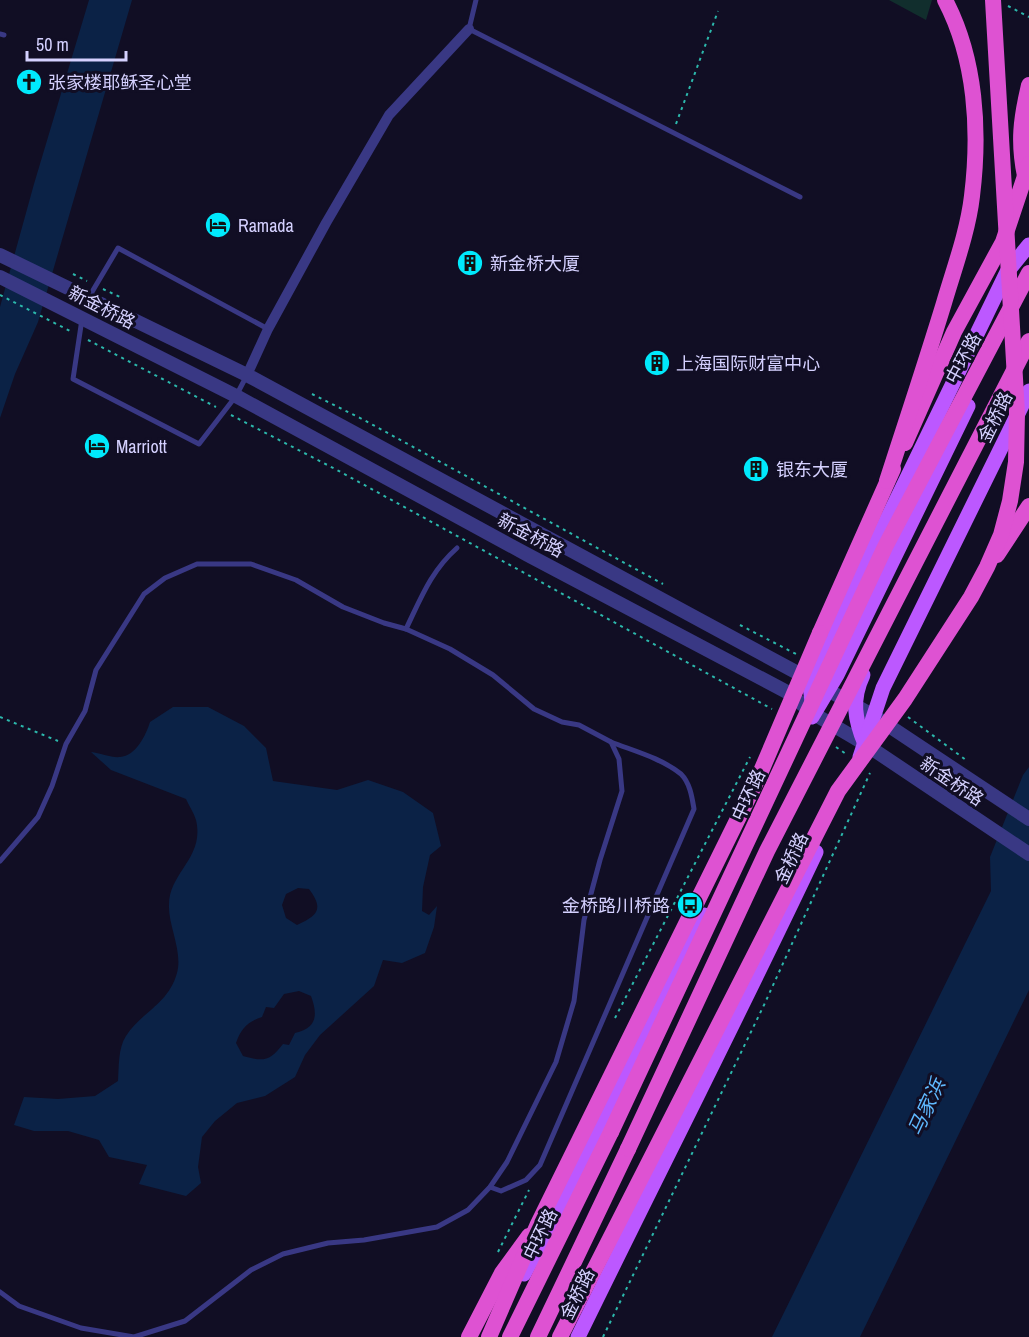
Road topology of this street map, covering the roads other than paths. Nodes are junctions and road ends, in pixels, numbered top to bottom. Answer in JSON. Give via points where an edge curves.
{"nodes":[{"id":1,"x":476,"y":0,"type":"edge"},
{"id":2,"x":945,"y":0,"type":"edge"},
{"id":3,"x":998,"y":2,"type":"edge"},
{"id":4,"x":469,"y":29,"type":"junction"},
{"id":5,"x":1029,"y":85,"type":"edge"},
{"id":6,"x":1029,"y":164,"type":"edge"},
{"id":7,"x":1029,"y":192,"type":"edge"},
{"id":8,"x":800,"y":197,"type":"dead end"},
{"id":9,"x":1029,"y":244,"type":"edge"},
{"id":10,"x":1,"y":255,"type":"edge"},
{"id":11,"x":1029,"y":275,"type":"edge"},
{"id":12,"x":0,"y":277,"type":"edge"},
{"id":13,"x":89,"y":297,"type":"junction"},
{"id":14,"x":83,"y":317,"type":"junction"},
{"id":15,"x":268,"y":329,"type":"junction"},
{"id":16,"x":1029,"y":341,"type":"edge"},
{"id":17,"x":247,"y":375,"type":"junction"},
{"id":18,"x":1029,"y":391,"type":"edge"},
{"id":19,"x":236,"y":396,"type":"junction"},
{"id":20,"x":887,"y":481,"type":"junction"},
{"id":21,"x":925,"y":495,"type":"junction"},
{"id":22,"x":1029,"y":506,"type":"edge"},
{"id":23,"x":457,"y":548,"type":"dead end"},
{"id":24,"x":871,"y":576,"type":"junction"},
{"id":25,"x":971,"y":597,"type":"junction"},
{"id":26,"x":406,"y":629,"type":"junction"},
{"id":27,"x":809,"y":680,"type":"junction"},
{"id":28,"x":829,"y":691,"type":"junction"},
{"id":29,"x":855,"y":706,"type":"junction"},
{"id":30,"x":814,"y":714,"type":"junction"},
{"id":31,"x":874,"y":716,"type":"junction"},
{"id":32,"x":611,"y":742,"type":"junction"},
{"id":33,"x":865,"y":744,"type":"junction"},
{"id":34,"x":759,"y":776,"type":"junction"},
{"id":35,"x":1029,"y":819,"type":"edge"},
{"id":36,"x":1029,"y":854,"type":"edge"},
{"id":37,"x":0,"y":861,"type":"edge"},
{"id":38,"x":490,"y":1187,"type":"junction"},
{"id":39,"x":538,"y":1224,"type":"junction"},
{"id":40,"x":0,"y":1292,"type":"edge"},
{"id":41,"x":469,"y":1337,"type":"edge"},
{"id":42,"x":489,"y":1337,"type":"edge"},
{"id":43,"x":510,"y":1337,"type":"edge"},
{"id":44,"x":538,"y":1337,"type":"edge"},
{"id":45,"x":560,"y":1337,"type":"edge"},
{"id":46,"x":578,"y":1337,"type":"edge"}],
"edges":[{"from":1,"to":4,"type":"lane"},
{"from":2,"to":20,"type":"highway","bridge":true,"via":[[966,51],[973,90],[972,197],[956,265]]},
{"from":3,"to":25,"type":"highway","bridge":true,"via":[[1016,368],[1016,462],[1001,535]]},
{"from":4,"to":8,"type":"lane"},
{"from":4,"to":15,"type":"street","via":[[389,116]]},
{"from":5,"to":7,"type":"highway","via":[[1021,120],[1020,151]]},
{"from":6,"to":20,"type":"highway","bridge":true,"via":[[1003,242],[954,333]]},
{"from":9,"to":27,"type":"main road","via":[[1007,272]]},
{"from":10,"to":13,"type":"street","name":"新金桥路"},
{"from":11,"to":21,"type":"main road","name":"金桥路"},
{"from":11,"to":24,"type":"highway","name":"中环路","bridge":true},
{"from":12,"to":14,"type":"street","name":"新金桥路"},
{"from":13,"to":15,"type":"lane","via":[[118,248]]},
{"from":13,"to":17,"type":"street","name":"新金桥路"},
{"from":14,"to":19,"type":"street","name":"新金桥路"},
{"from":14,"to":19,"type":"lane","via":[[72,379],[199,444]]},
{"from":15,"to":17,"type":"street"},
{"from":16,"to":44,"type":"highway","bridge":true,"via":[[767,851]]},
{"from":17,"to":19,"type":"lane"},
{"from":17,"to":27,"type":"street","name":"新金桥路"},
{"from":18,"to":31,"type":"main road","name":"金桥路","via":[[884,688]]},
{"from":19,"to":30,"type":"street","name":"新金桥路","via":[[787,692]]},
{"from":20,"to":34,"type":"highway","bridge":true},
{"from":21,"to":28,"type":"main road","name":"金桥路"},
{"from":21,"to":29,"type":"main road","via":[[923,551],[858,687]]},
{"from":22,"to":25,"type":"highway","bridge":true},
{"from":23,"to":26,"type":"lane","via":[[432,575]]},
{"from":24,"to":34,"type":"highway","bridge":true},
{"from":24,"to":43,"type":"highway","name":"中环路","bridge":true,"via":[[621,1111]]},
{"from":25,"to":45,"type":"highway","bridge":true,"via":[[905,699],[838,791]]},
{"from":26,"to":32,"type":"lane","via":[[493,675],[534,709],[579,725]]},
{"from":26,"to":37,"type":"lane","via":[[343,607],[296,580],[250,564],[196,564],[165,578],[144,594],[96,670],[85,711],[66,744],[38,817]]},
{"from":27,"to":28,"type":"street","name":"新金桥路"},
{"from":27,"to":30,"type":"main road"},
{"from":28,"to":29,"type":"street","name":"新金桥路"},
{"from":28,"to":30,"type":"main road","name":"金桥路"},
{"from":29,"to":31,"type":"street","name":"新金桥路"},
{"from":29,"to":33,"type":"main road","via":[[856,724]]},
{"from":30,"to":33,"type":"street","name":"新金桥路"},
{"from":30,"to":42,"type":"main road","name":"金桥路","via":[[703,918],[546,1233]]},
{"from":31,"to":33,"type":"main road","name":"金桥路"},
{"from":31,"to":35,"type":"street","name":"新金桥路"},
{"from":32,"to":38,"type":"lane","via":[[619,759],[622,791],[584,920],[574,1000],[556,1062],[507,1162]]},
{"from":32,"to":38,"type":"lane","via":[[650,756],[682,775],[692,792],[694,809],[540,1165],[526,1180],[501,1191]]},
{"from":33,"to":36,"type":"street","name":"新金桥路"},
{"from":33,"to":46,"type":"main road","name":"金桥路","via":[[763,964]]},
{"from":34,"to":39,"type":"highway","bridge":true},
{"from":38,"to":40,"type":"lane","via":[[468,1210],[437,1227],[328,1243],[283,1254],[251,1270],[185,1321],[134,1337],[81,1328],[19,1306]]},
{"from":39,"to":41,"type":"highway","bridge":true,"via":[[502,1273]]},
{"from":39,"to":42,"type":"highway","bridge":true}]}
